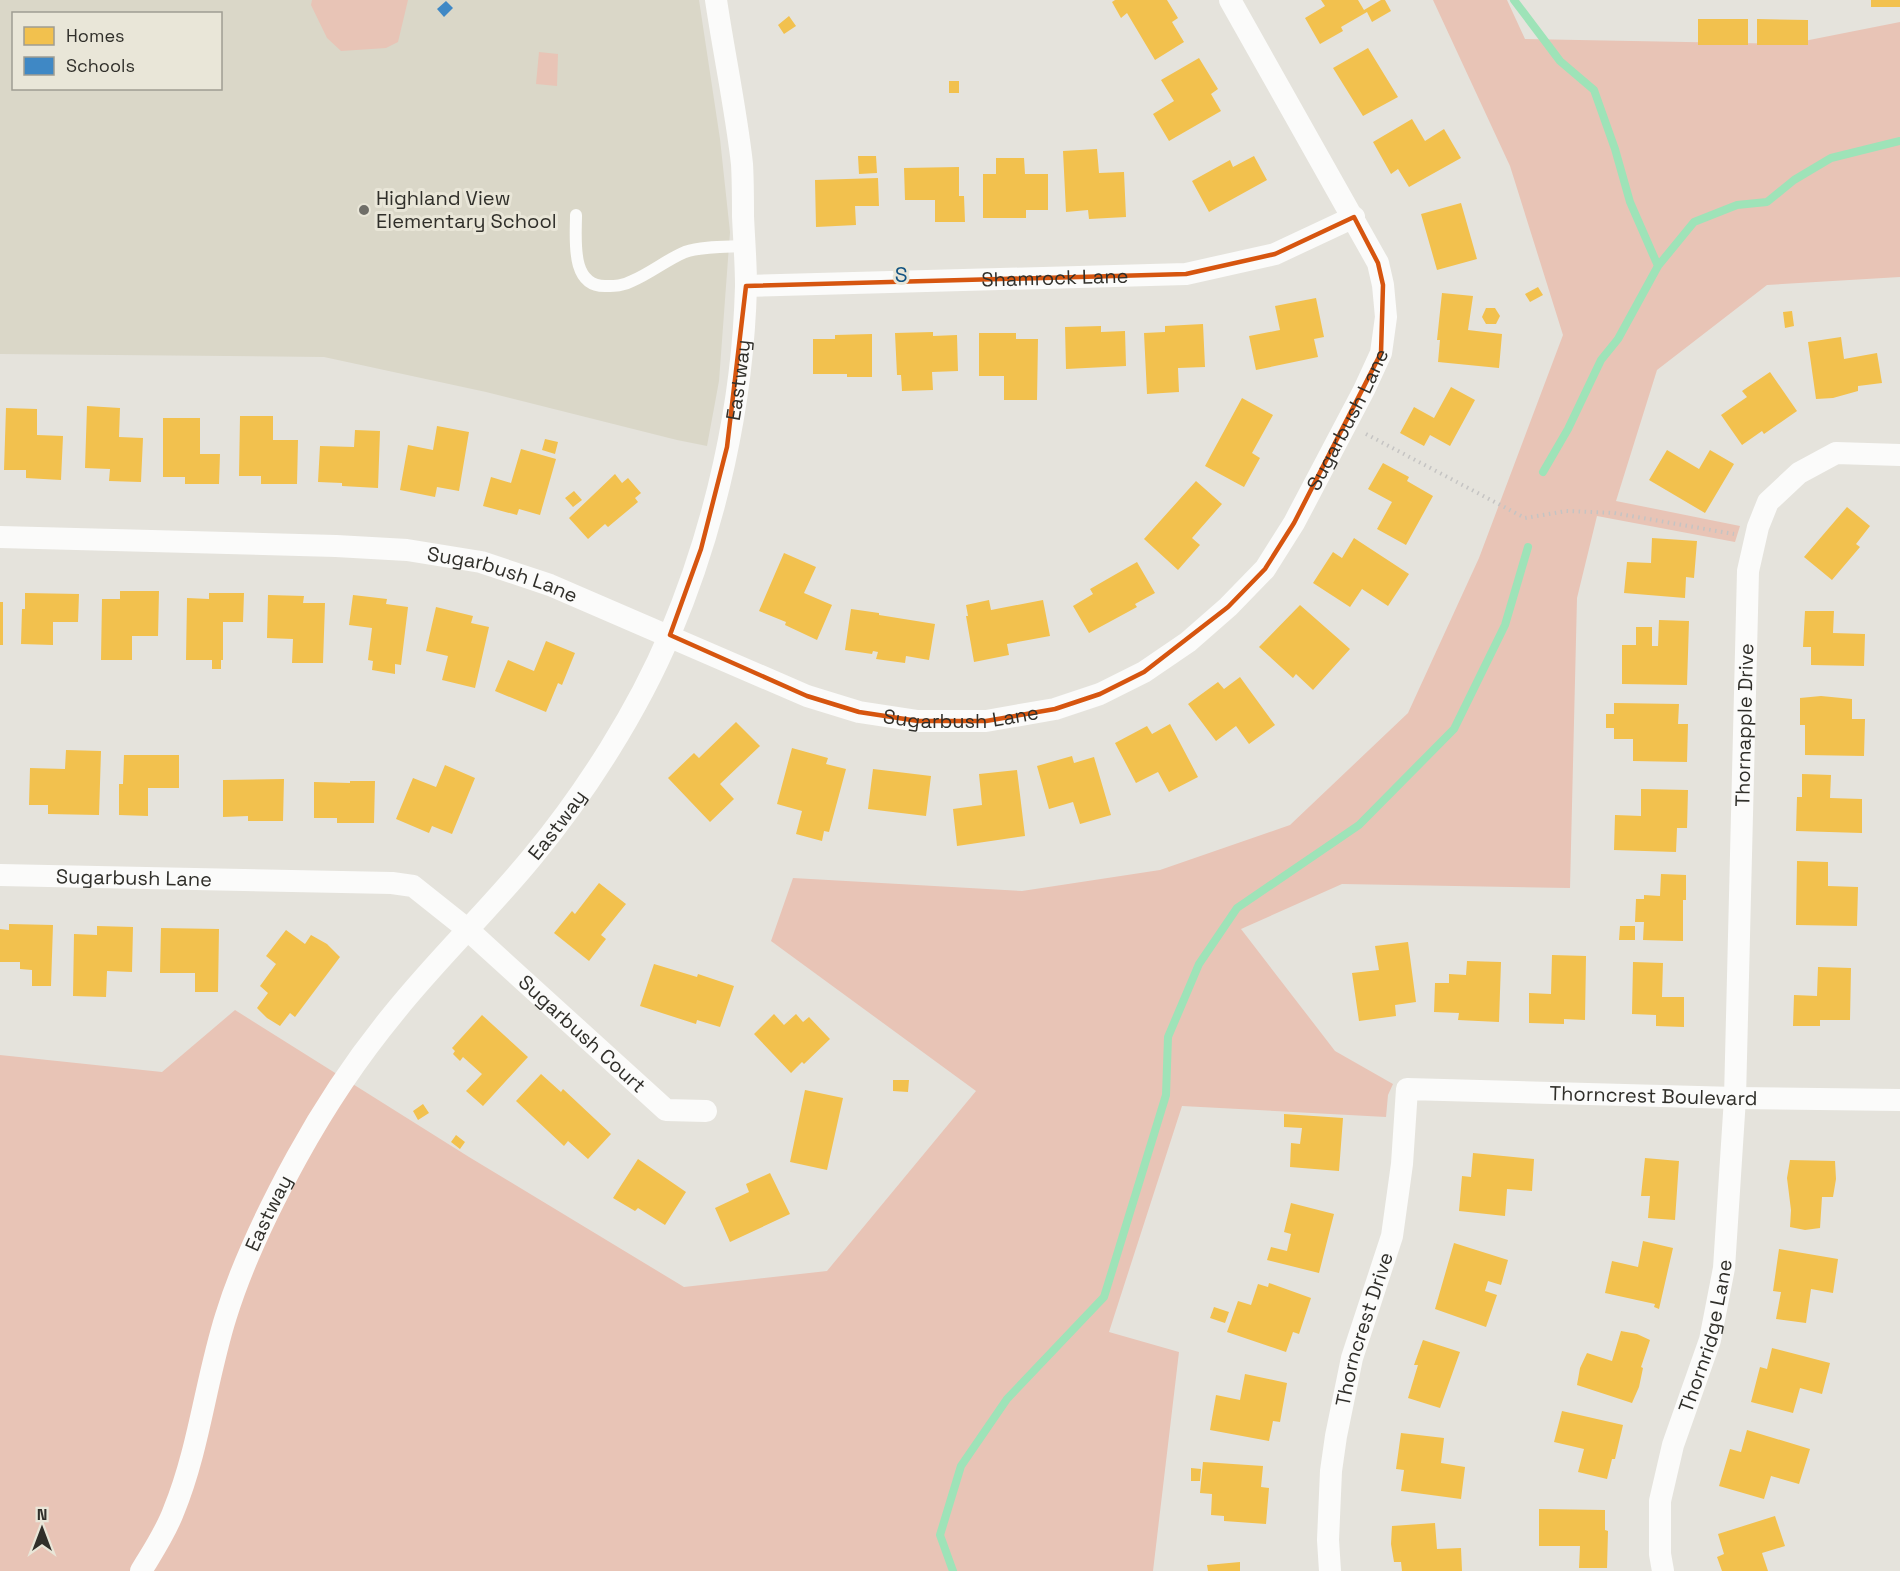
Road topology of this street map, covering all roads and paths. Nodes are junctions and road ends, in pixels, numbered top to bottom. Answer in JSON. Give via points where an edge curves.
{"nodes":[{"id":1,"x":716,"y":0,"type":"edge"},
{"id":2,"x":1230,"y":0,"type":"edge"},
{"id":3,"x":576,"y":215,"type":"dead end"},
{"id":4,"x":1354,"y":217,"type":"junction"},
{"id":5,"x":745,"y":246,"type":"junction"},
{"id":6,"x":746,"y":285,"type":"junction"},
{"id":7,"x":1347,"y":424,"type":"junction"},
{"id":8,"x":1900,"y":455,"type":"edge"},
{"id":9,"x":0,"y":537,"type":"edge"},
{"id":10,"x":1755,"y":538,"type":"junction"},
{"id":11,"x":669,"y":635,"type":"junction"},
{"id":12,"x":0,"y":875,"type":"edge"},
{"id":13,"x":467,"y":929,"type":"junction"},
{"id":14,"x":1407,"y":1089,"type":"joint"},
{"id":15,"x":1735,"y":1098,"type":"junction"},
{"id":16,"x":1900,"y":1100,"type":"edge"},
{"id":17,"x":706,"y":1111,"type":"dead end"},
{"id":18,"x":141,"y":1571,"type":"edge"},
{"id":19,"x":1330,"y":1571,"type":"edge"},
{"id":20,"x":1663,"y":1571,"type":"edge"}],
"edges":[{"from":1,"to":5,"type":"street","name":"Eastway","via":[[742,164]]},
{"from":2,"to":4,"type":"street","name":"Sugarbush Lane"},
{"from":3,"to":5,"type":"lane","via":[[576,258],[582,273],[598,286],[621,286],[687,252]]},
{"from":4,"to":6,"type":"street","name":"Shamrock Lane","via":[[1275,254],[1186,274]]},
{"from":4,"to":7,"type":"street","name":"Sugarbush Lane","via":[[1378,263],[1386,317],[1381,353]]},
{"from":5,"to":6,"type":"street","name":"Eastway"},
{"from":6,"to":11,"type":"street","name":"Eastway","via":[[740,367],[728,447],[701,549]]},
{"from":7,"to":10,"type":"path","via":[[1526,518],[1566,511],[1614,513]]},
{"from":7,"to":11,"type":"street","name":"Sugarbush Lane","via":[[1265,569],[1228,607],[1188,642],[1144,672],[1100,694],[1055,709],[986,721],[918,720],[859,712],[807,696]]},
{"from":8,"to":10,"type":"street","name":"Thornapple Drive","via":[[1836,453],[1799,473],[1768,502]]},
{"from":9,"to":11,"type":"street","name":"Sugarbush Lane","via":[[407,550],[491,566],[550,585]]},
{"from":10,"to":15,"type":"street","name":"Thornapple Drive","via":[[1748,571]]},
{"from":11,"to":13,"type":"street","name":"Eastway","via":[[601,763],[533,856]]},
{"from":12,"to":13,"type":"street","name":"Sugarbush Lane","via":[[392,883],[413,886]]},
{"from":13,"to":17,"type":"street","name":"Sugarbush Court","via":[[666,1110]]},
{"from":13,"to":18,"type":"street","name":"Eastway","via":[[395,1011],[339,1085],[256,1236],[226,1316],[192,1455],[174,1510]]},
{"from":14,"to":15,"type":"street","name":"Thorncrest Boulevard"},
{"from":14,"to":19,"type":"street","name":"Thorncrest Drive","via":[[1392,1236],[1352,1358],[1336,1436],[1331,1471]]},
{"from":15,"to":16,"type":"street","name":"Thorncrest Boulevard"},
{"from":15,"to":20,"type":"street","name":"Thornridge Lane","via":[[1724,1268],[1710,1340],[1673,1445],[1660,1501]]}]}
